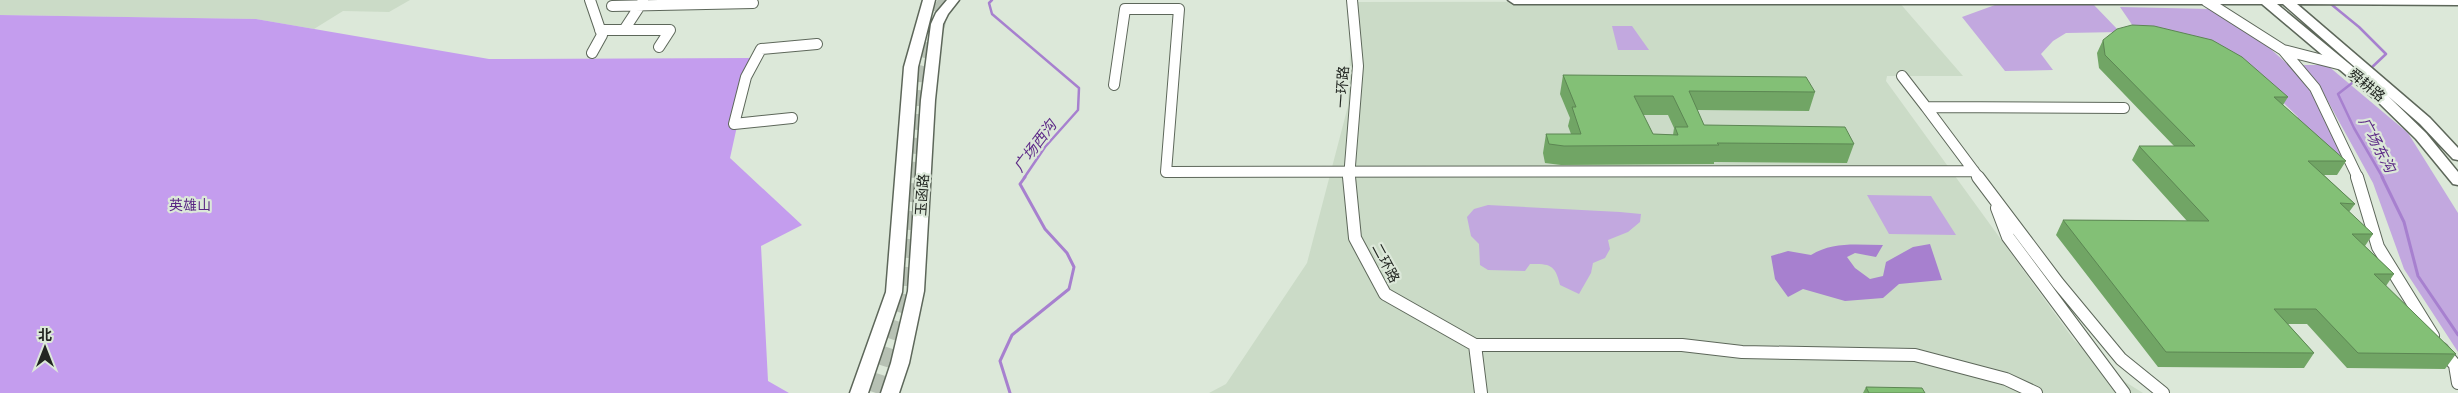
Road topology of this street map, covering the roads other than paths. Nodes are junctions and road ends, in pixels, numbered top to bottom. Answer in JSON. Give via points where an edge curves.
{"nodes":[{"id":1,"x":590,"y":0,"type":"edge"},
{"id":2,"x":929,"y":0,"type":"edge"},
{"id":3,"x":953,"y":0,"type":"edge"},
{"id":4,"x":1352,"y":0,"type":"edge"},
{"id":5,"x":1514,"y":0,"type":"edge"},
{"id":6,"x":2206,"y":0,"type":"edge"},
{"id":7,"x":2265,"y":0,"type":"edge"},
{"id":8,"x":2285,"y":0,"type":"edge"},
{"id":9,"x":2307,"y":1,"type":"edge"},
{"id":10,"x":2343,"y":1,"type":"edge"},
{"id":11,"x":2458,"y":1,"type":"edge"},
{"id":12,"x":642,"y":3,"type":"edge"},
{"id":13,"x":753,"y":3,"type":"dead end"},
{"id":14,"x":612,"y":6,"type":"dead end"},
{"id":15,"x":600,"y":30,"type":"junction"},
{"id":16,"x":624,"y":30,"type":"junction"},
{"id":17,"x":817,"y":44,"type":"dead end"},
{"id":18,"x":659,"y":48,"type":"dead end"},
{"id":19,"x":2283,"y":50,"type":"junction"},
{"id":20,"x":592,"y":53,"type":"dead end"},
{"id":21,"x":2346,"y":61,"type":"junction"},
{"id":22,"x":1902,"y":76,"type":"dead end"},
{"id":23,"x":2372,"y":83,"type":"junction"},
{"id":24,"x":1114,"y":85,"type":"dead end"},
{"id":25,"x":1926,"y":108,"type":"junction"},
{"id":26,"x":2124,"y":108,"type":"dead end"},
{"id":27,"x":792,"y":118,"type":"dead end"},
{"id":28,"x":2458,"y":156,"type":"edge"},
{"id":29,"x":1974,"y":171,"type":"junction"},
{"id":30,"x":1349,"y":173,"type":"junction"},
{"id":31,"x":2458,"y":181,"type":"edge"},
{"id":32,"x":1992,"y":194,"type":"junction"},
{"id":33,"x":1476,"y":345,"type":"junction"},
{"id":34,"x":2458,"y":383,"type":"edge"},
{"id":35,"x":860,"y":393,"type":"edge"},
{"id":36,"x":890,"y":393,"type":"edge"},
{"id":37,"x":1481,"y":393,"type":"edge"},
{"id":38,"x":2036,"y":393,"type":"edge"},
{"id":39,"x":2124,"y":393,"type":"edge"},
{"id":40,"x":2163,"y":393,"type":"edge"}],
"edges":[{"from":1,"to":15,"type":"street"},
{"from":2,"to":35,"type":"main road","name":"玉函路","via":[[911,67],[894,292]]},
{"from":3,"to":36,"type":"main road","name":"玉函路","via":[[937,24],[928,100],[916,291]]},
{"from":4,"to":30,"type":"street","name":"一环路","via":[[1358,66]]},
{"from":5,"to":6,"type":"main road"},
{"from":6,"to":7,"type":"main road"},
{"from":6,"to":19,"type":"street"},
{"from":7,"to":8,"type":"main road"},
{"from":7,"to":21,"type":"main road","name":"舜耕路"},
{"from":8,"to":9,"type":"main road"},
{"from":8,"to":21,"type":"main road","name":"舜耕路"},
{"from":9,"to":10,"type":"main road"},
{"from":10,"to":11,"type":"main road"},
{"from":12,"to":13,"type":"street"},
{"from":12,"to":14,"type":"street"},
{"from":12,"to":16,"type":"street"},
{"from":15,"to":16,"type":"street"},
{"from":15,"to":20,"type":"street","via":[[602,36]]},
{"from":16,"to":18,"type":"street","via":[[670,30]]},
{"from":17,"to":27,"type":"street","via":[[761,50],[746,77],[734,124]]},
{"from":19,"to":21,"type":"street"},
{"from":19,"to":34,"type":"street","via":[[2315,88],[2356,172],[2378,247],[2437,343],[2455,365]]},
{"from":21,"to":23,"type":"main road","name":"舜耕路"},
{"from":22,"to":25,"type":"street"},
{"from":23,"to":28,"type":"main road","name":"舜耕路","via":[[2425,121]]},
{"from":23,"to":31,"type":"main road","name":"舜耕路"},
{"from":24,"to":30,"type":"street","via":[[1125,9],[1179,9],[1166,172]]},
{"from":25,"to":26,"type":"street"},
{"from":25,"to":29,"type":"street"},
{"from":29,"to":30,"type":"street"},
{"from":29,"to":32,"type":"street"},
{"from":30,"to":33,"type":"street","name":"二环路","via":[[1355,238],[1385,294]]},
{"from":32,"to":39,"type":"street","via":[[2008,237]]},
{"from":32,"to":40,"type":"street","via":[[2058,283],[2121,359]]},
{"from":33,"to":37,"type":"street"},
{"from":33,"to":38,"type":"street","via":[[1682,345],[1742,352],[1915,355],[2006,379]]}]}
